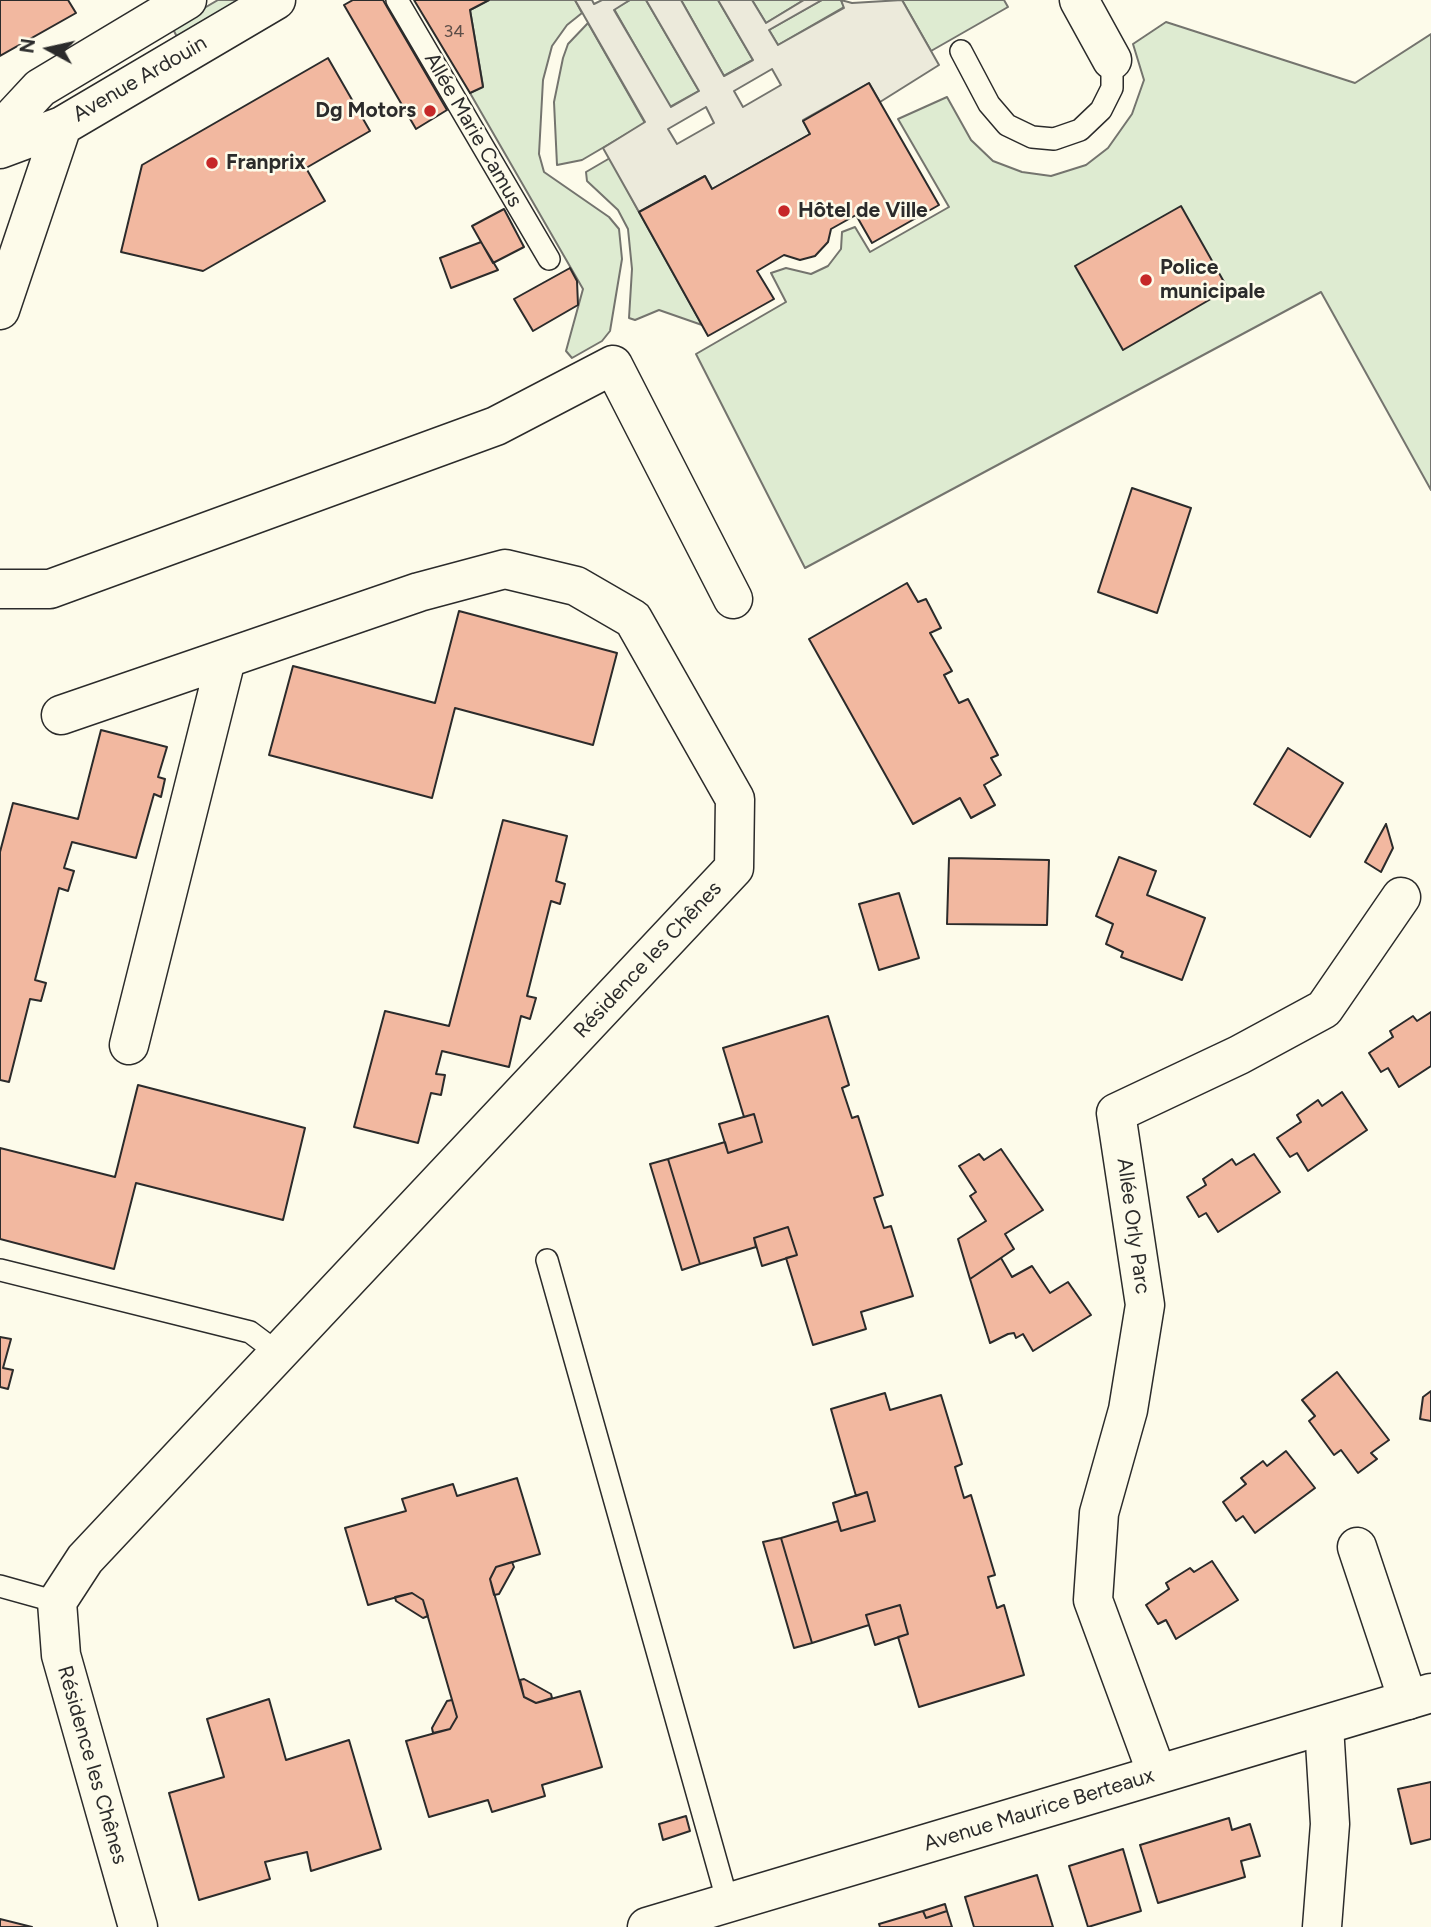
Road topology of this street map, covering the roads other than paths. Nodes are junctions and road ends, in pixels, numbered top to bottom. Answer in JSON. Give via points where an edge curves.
{"nodes":[{"id":1,"x":187,"y":0,"type":"edge"},
{"id":2,"x":276,"y":0,"type":"edge"},
{"id":3,"x":397,"y":0,"type":"edge"},
{"id":4,"x":1079,"y":0,"type":"edge"},
{"id":5,"x":961,"y":51,"type":"dead end"},
{"id":6,"x":1112,"y":60,"type":"joint"},
{"id":7,"x":62,"y":126,"type":"junction"},
{"id":8,"x":0,"y":131,"type":"edge"},
{"id":9,"x":0,"y":149,"type":"edge"},
{"id":10,"x":549,"y":260,"type":"dead end"},
{"id":11,"x":0,"y":310,"type":"edge"},
{"id":12,"x":0,"y":589,"type":"edge"},
{"id":13,"x":733,"y":599,"type":"dead end"},
{"id":14,"x":226,"y":659,"type":"junction"},
{"id":15,"x":61,"y":715,"type":"dead end"},
{"id":16,"x":1401,"y":897,"type":"dead end"},
{"id":17,"x":129,"y":1045,"type":"dead end"},
{"id":18,"x":547,"y":1260,"type":"dead end"},
{"id":19,"x":0,"y":1270,"type":"edge"},
{"id":20,"x":278,"y":1353,"type":"junction"},
{"id":21,"x":1357,"y":1547,"type":"dead end"},
{"id":22,"x":0,"y":1586,"type":"edge"},
{"id":23,"x":57,"y":1602,"type":"junction"},
{"id":24,"x":1419,"y":1696,"type":"edge"},
{"id":25,"x":1324,"y":1726,"type":"junction"},
{"id":26,"x":1157,"y":1774,"type":"junction"},
{"id":27,"x":728,"y":1903,"type":"junction"},
{"id":28,"x":138,"y":1927,"type":"edge"},
{"id":29,"x":647,"y":1927,"type":"edge"},
{"id":30,"x":1322,"y":1927,"type":"edge"}],
"edges":[{"from":1,"to":8,"type":"street","name":"Avenue Ardouin","via":[[40,89]]},
{"from":2,"to":7,"type":"street","name":"Avenue Ardouin"},
{"from":3,"to":10,"type":"lane","name":"Allée Marie Camus"},
{"from":4,"to":6,"type":"street"},
{"from":5,"to":6,"type":"lane","via":[[989,104],[1007,125],[1032,137],[1054,139],[1080,130],[1101,110],[1112,88]]},
{"from":7,"to":9,"type":"street","name":"Avenue Ardouin"},
{"from":7,"to":11,"type":"street"},
{"from":12,"to":13,"type":"street","via":[[50,589],[496,426],[613,365]]},
{"from":14,"to":15,"type":"street","name":"Résidence les Chênes"},
{"from":14,"to":17,"type":"street"},
{"from":14,"to":20,"type":"street","name":"Résidence les Chênes","via":[[419,592],[505,569],[576,586],[633,619],[735,799],[734,868]]},
{"from":16,"to":26,"type":"street","name":"Allée Orly Parc","via":[[1324,1009],[1116,1113],[1144,1306],[1128,1410],[1099,1513],[1093,1600]]},
{"from":18,"to":27,"type":"lane"},
{"from":19,"to":20,"type":"lane","via":[[250,1332]]},
{"from":20,"to":23,"type":"street","name":"Résidence les Chênes","via":[[85,1559]]},
{"from":21,"to":24,"type":"street"},
{"from":22,"to":23,"type":"lane"},
{"from":23,"to":28,"type":"street","name":"Résidence les Chênes","via":[[61,1655]]},
{"from":24,"to":25,"type":"street","name":"Avenue Maurice Berteaux"},
{"from":25,"to":26,"type":"street","name":"Avenue Maurice Berteaux"},
{"from":25,"to":30,"type":"street","via":[[1329,1824]]},
{"from":26,"to":27,"type":"street","name":"Avenue Maurice Berteaux"},
{"from":27,"to":29,"type":"street","name":"Avenue Maurice Berteaux"}]}
